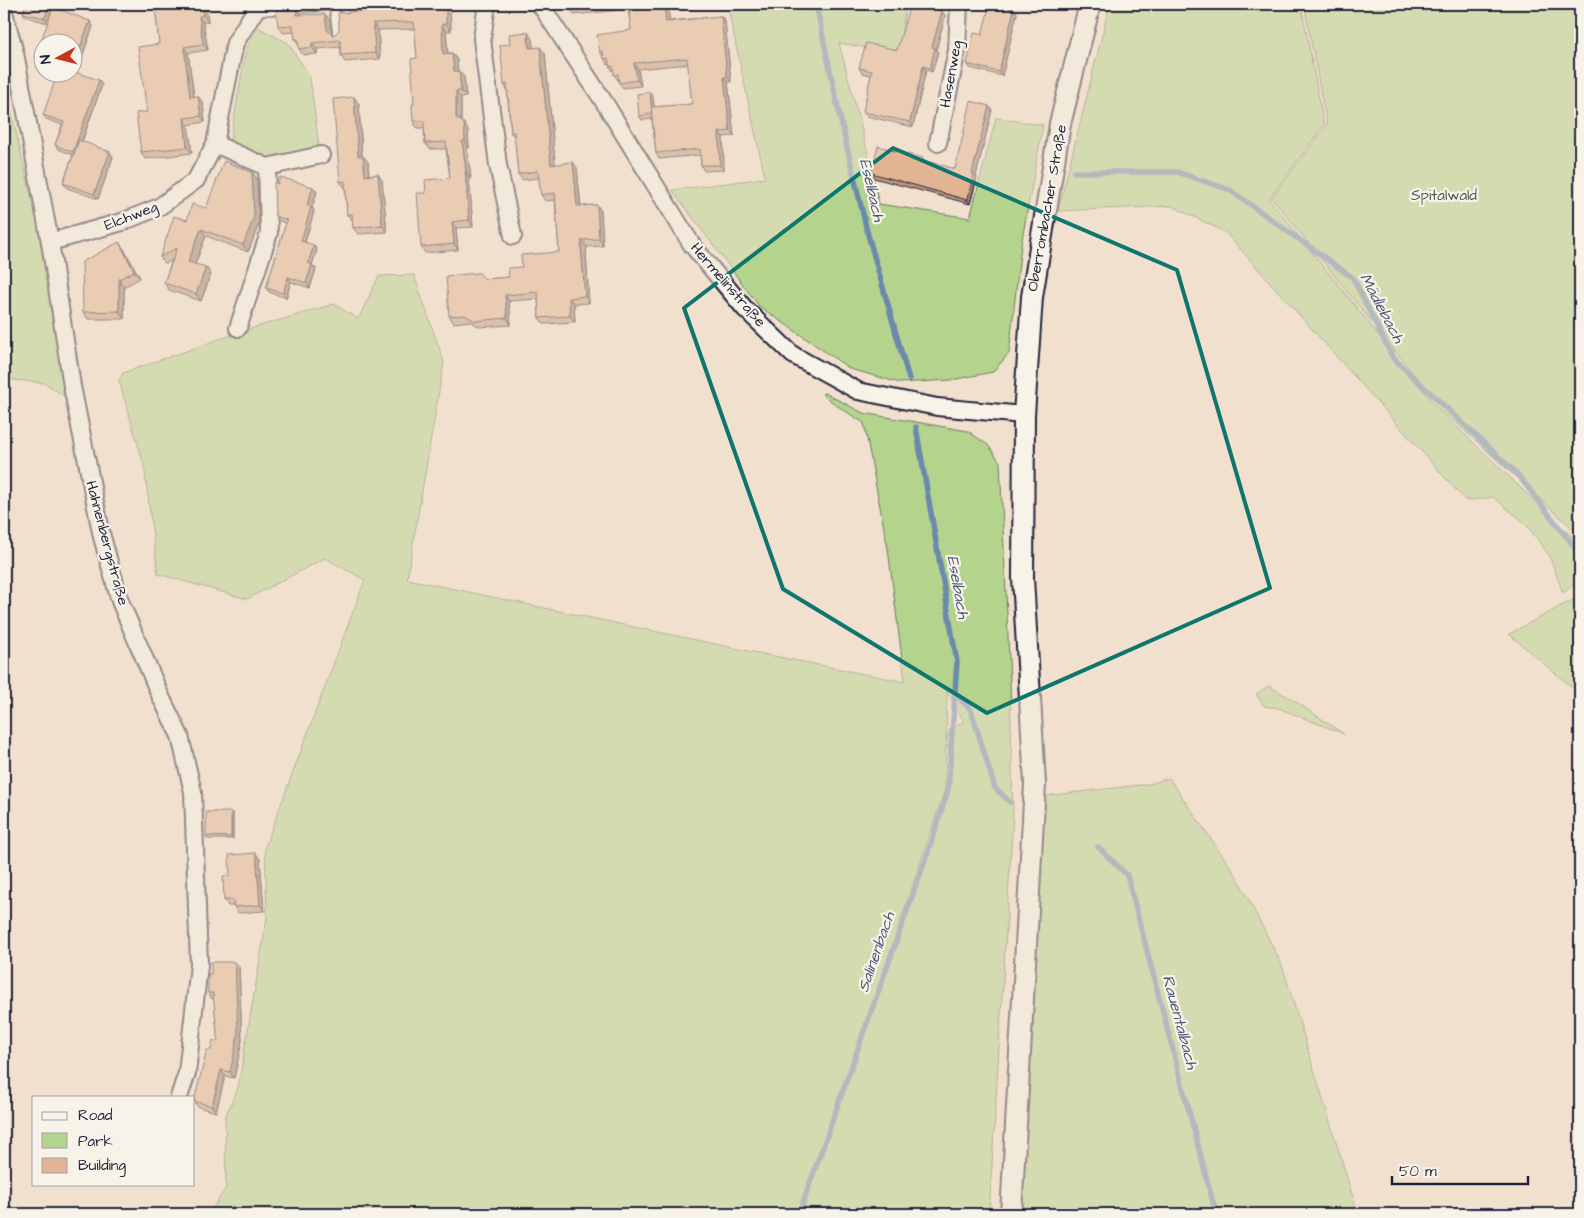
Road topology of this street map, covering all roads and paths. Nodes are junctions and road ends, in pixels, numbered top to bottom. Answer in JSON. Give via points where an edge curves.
{"nodes":[{"id":1,"x":488,"y":4,"type":"edge"},
{"id":2,"x":540,"y":4,"type":"edge"},
{"id":3,"x":959,"y":4,"type":"edge"},
{"id":4,"x":1090,"y":4,"type":"edge"},
{"id":5,"x":256,"y":8,"type":"edge"},
{"id":6,"x":4,"y":12,"type":"edge"},
{"id":7,"x":338,"y":35,"type":"edge"},
{"id":8,"x":215,"y":144,"type":"junction"},
{"id":9,"x":938,"y":144,"type":"dead end"},
{"id":10,"x":321,"y":154,"type":"dead end"},
{"id":11,"x":267,"y":167,"type":"junction"},
{"id":12,"x":513,"y":236,"type":"dead end"},
{"id":13,"x":50,"y":242,"type":"junction"},
{"id":14,"x":238,"y":328,"type":"dead end"},
{"id":15,"x":1024,"y":415,"type":"junction"},
{"id":16,"x":179,"y":1096,"type":"edge"},
{"id":17,"x":1011,"y":1214,"type":"edge"}],
"edges":[{"from":1,"to":12,"type":"street","via":[[482,40],[498,165]]},
{"from":2,"to":15,"type":"street","name":"Hermelinstraße","via":[[692,244],[745,309],[793,355],[858,391],[937,407]]},
{"from":3,"to":9,"type":"street","name":"Hasenweg","via":[[957,50]]},
{"from":4,"to":15,"type":"street","name":"Oberrombacher Straße","via":[[1060,124],[1032,297]]},
{"from":5,"to":7,"type":"lane","name":"Elchweg","via":[[334,5]]},
{"from":5,"to":8,"type":"street","name":"Elchweg","via":[[235,43]]},
{"from":6,"to":13,"type":"street","name":"Hahnenbergstraße","via":[[15,53]]},
{"from":8,"to":11,"type":"street"},
{"from":8,"to":13,"type":"street","name":"Elchweg","via":[[196,180],[159,207],[122,222]]},
{"from":10,"to":11,"type":"street"},
{"from":11,"to":14,"type":"street","via":[[269,233]]},
{"from":13,"to":16,"type":"street","name":"Hahnenbergstraße","via":[[72,386],[102,537],[120,601],[180,736],[193,792],[199,965],[188,1073]]},
{"from":15,"to":17,"type":"street","name":"Oberrombacher Straße","via":[[1023,578],[1035,784]]}]}
